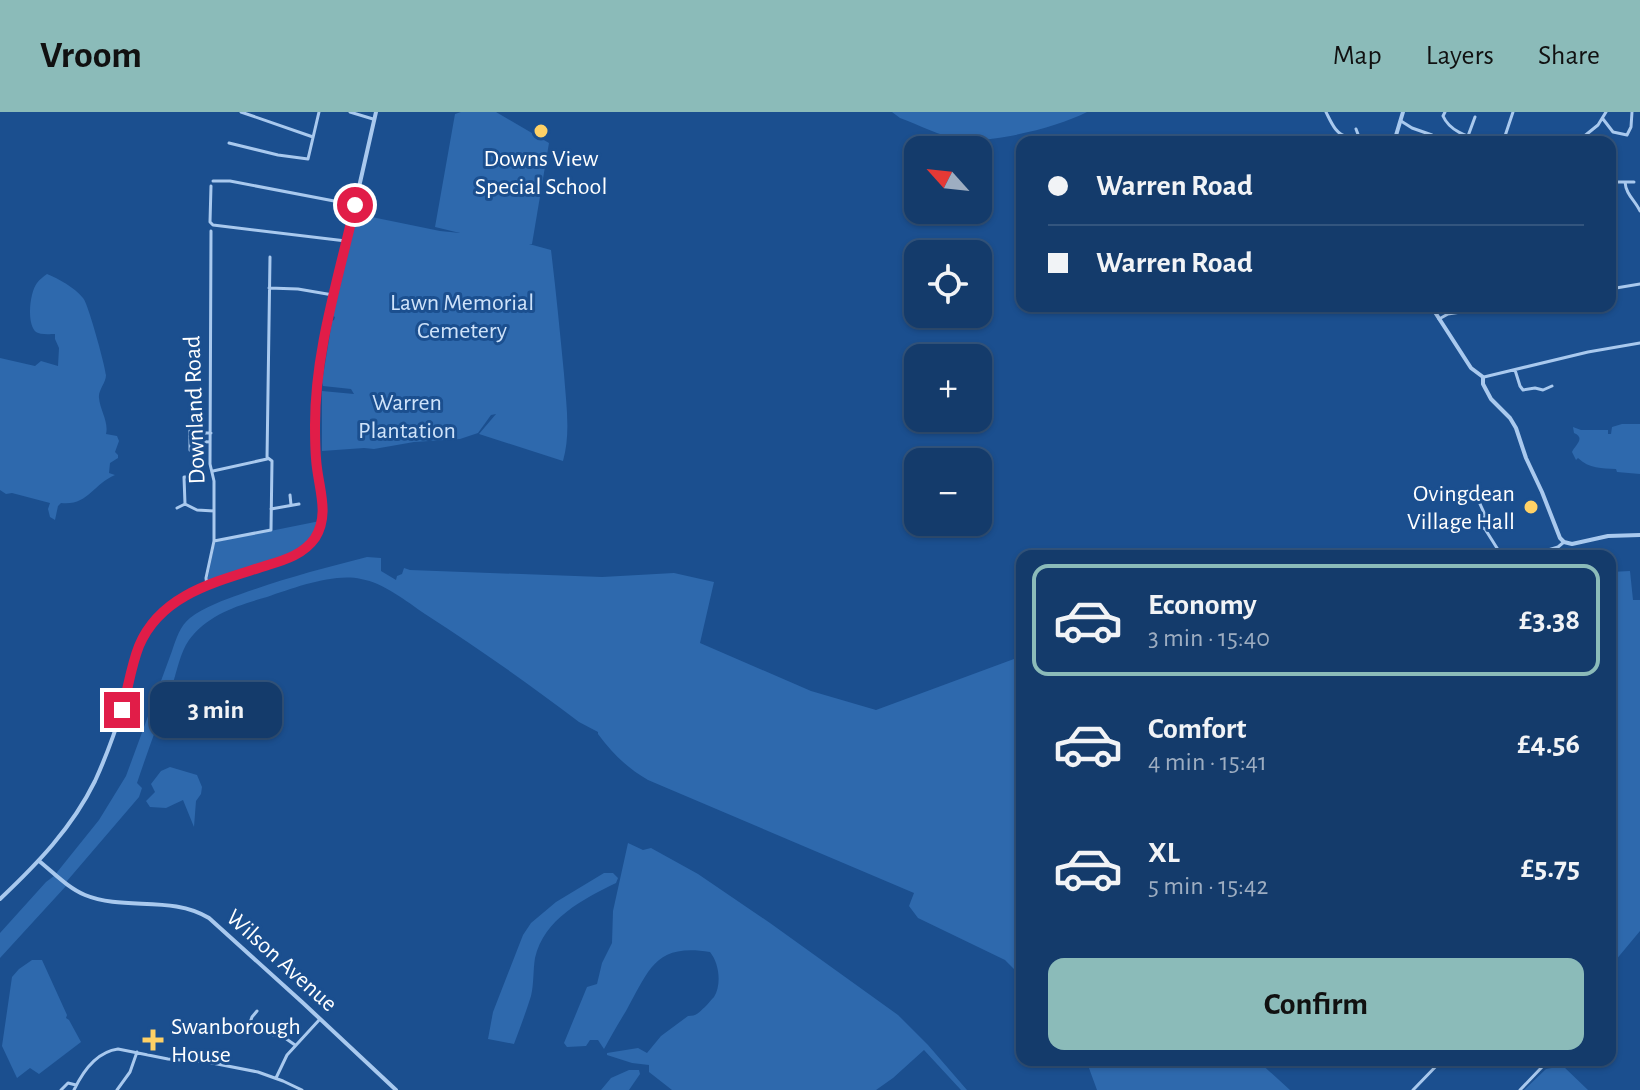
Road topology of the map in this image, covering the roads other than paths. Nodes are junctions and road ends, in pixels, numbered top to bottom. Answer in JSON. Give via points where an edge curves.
{"nodes":[{"id":1,"x":241,"y":112,"type":"edge"},
{"id":2,"x":319,"y":112,"type":"edge"},
{"id":3,"x":350,"y":112,"type":"edge"},
{"id":4,"x":376,"y":112,"type":"edge"},
{"id":5,"x":1326,"y":112,"type":"edge"},
{"id":6,"x":1403,"y":112,"type":"edge"},
{"id":7,"x":1445,"y":112,"type":"edge"},
{"id":8,"x":1513,"y":112,"type":"edge"},
{"id":9,"x":1606,"y":112,"type":"edge"},
{"id":10,"x":1632,"y":112,"type":"edge"},
{"id":11,"x":1475,"y":117,"type":"dead end"},
{"id":12,"x":1603,"y":119,"type":"junction"},
{"id":13,"x":374,"y":120,"type":"junction"},
{"id":14,"x":1401,"y":121,"type":"junction"},
{"id":15,"x":1356,"y":129,"type":"dead end"},
{"id":16,"x":1345,"y":136,"type":"edge"},
{"id":17,"x":1359,"y":136,"type":"edge"},
{"id":18,"x":1396,"y":136,"type":"edge"},
{"id":19,"x":1432,"y":136,"type":"edge"},
{"id":20,"x":1468,"y":136,"type":"joint"},
{"id":21,"x":1505,"y":136,"type":"edge"},
{"id":22,"x":1584,"y":136,"type":"edge"},
{"id":23,"x":314,"y":137,"type":"junction"},
{"id":24,"x":229,"y":143,"type":"dead end"},
{"id":25,"x":1618,"y":182,"type":"dead end"},
{"id":26,"x":1625,"y":182,"type":"junction"},
{"id":27,"x":1634,"y":182,"type":"dead end"},
{"id":28,"x":1638,"y":202,"type":"edge"},
{"id":29,"x":355,"y":205,"type":"junction"},
{"id":30,"x":1640,"y":211,"type":"edge"},
{"id":31,"x":211,"y":231,"type":"dead end"},
{"id":32,"x":346,"y":241,"type":"junction"},
{"id":33,"x":270,"y":257,"type":"dead end"},
{"id":34,"x":1640,"y":284,"type":"edge"},
{"id":35,"x":1616,"y":286,"type":"edge"},
{"id":36,"x":269,"y":288,"type":"junction"},
{"id":37,"x":334,"y":295,"type":"junction"},
{"id":38,"x":1435,"y":312,"type":"edge"},
{"id":39,"x":1462,"y":312,"type":"edge"},
{"id":40,"x":1439,"y":319,"type":"junction"},
{"id":41,"x":1640,"y":343,"type":"edge"},
{"id":42,"x":1515,"y":370,"type":"junction"},
{"id":43,"x":1483,"y":377,"type":"junction"},
{"id":44,"x":1552,"y":386,"type":"dead end"},
{"id":45,"x":190,"y":424,"type":"dead end"},
{"id":46,"x":191,"y":433,"type":"junction"},
{"id":47,"x":211,"y":433,"type":"junction"},
{"id":48,"x":190,"y":441,"type":"junction"},
{"id":49,"x":210,"y":442,"type":"junction"},
{"id":50,"x":190,"y":450,"type":"dead end"},
{"id":51,"x":267,"y":459,"type":"junction"},
{"id":52,"x":213,"y":471,"type":"junction"},
{"id":53,"x":179,"y":476,"type":"dead end"},
{"id":54,"x":184,"y":477,"type":"junction"},
{"id":55,"x":191,"y":477,"type":"dead end"},
{"id":56,"x":1476,"y":495,"type":"dead end"},
{"id":57,"x":292,"y":497,"type":"dead end"},
{"id":58,"x":185,"y":504,"type":"junction"},
{"id":59,"x":299,"y":504,"type":"dead end"},
{"id":60,"x":291,"y":505,"type":"junction"},
{"id":61,"x":177,"y":508,"type":"dead end"},
{"id":62,"x":271,"y":509,"type":"junction"},
{"id":63,"x":214,"y":511,"type":"junction"},
{"id":64,"x":1640,"y":535,"type":"edge"},
{"id":65,"x":214,"y":541,"type":"junction"},
{"id":66,"x":1564,"y":542,"type":"junction"},
{"id":67,"x":1498,"y":550,"type":"edge"},
{"id":68,"x":1548,"y":550,"type":"edge"},
{"id":69,"x":207,"y":586,"type":"junction"},
{"id":70,"x":39,"y":861,"type":"junction"},
{"id":71,"x":0,"y":899,"type":"edge"},
{"id":72,"x":257,"y":1011,"type":"dead end"},
{"id":73,"x":320,"y":1019,"type":"junction"},
{"id":74,"x":295,"y":1045,"type":"junction"},
{"id":75,"x":137,"y":1052,"type":"junction"},
{"id":76,"x":1436,"y":1066,"type":"edge"},
{"id":77,"x":1541,"y":1066,"type":"edge"},
{"id":78,"x":276,"y":1078,"type":"junction"},
{"id":79,"x":75,"y":1088,"type":"edge"},
{"id":80,"x":61,"y":1090,"type":"edge"},
{"id":81,"x":117,"y":1090,"type":"edge"},
{"id":82,"x":302,"y":1090,"type":"edge"},
{"id":83,"x":396,"y":1090,"type":"edge"},
{"id":84,"x":1413,"y":1090,"type":"edge"},
{"id":85,"x":1520,"y":1090,"type":"edge"}],
"edges":[{"from":1,"to":23,"type":"street"},
{"from":2,"to":23,"type":"street"},
{"from":3,"to":13,"type":"street"},
{"from":4,"to":13,"type":"street"},
{"from":5,"to":16,"type":"street"},
{"from":6,"to":14,"type":"street"},
{"from":7,"to":20,"type":"street","via":[[1444,121]]},
{"from":8,"to":21,"type":"street"},
{"from":9,"to":12,"type":"street"},
{"from":10,"to":12,"type":"street","via":[[1628,134],[1613,132]]},
{"from":11,"to":20,"type":"street"},
{"from":12,"to":22,"type":"street"},
{"from":13,"to":29,"type":"street"},
{"from":14,"to":18,"type":"street"},
{"from":14,"to":19,"type":"street"},
{"from":15,"to":17,"type":"street"},
{"from":23,"to":24,"type":"street","via":[[308,159]]},
{"from":25,"to":26,"type":"street"},
{"from":26,"to":27,"type":"street"},
{"from":26,"to":28,"type":"street","via":[[1628,194]]},
{"from":28,"to":30,"type":"street"},
{"from":29,"to":32,"type":"street"},
{"from":29,"to":32,"type":"street","via":[[230,181],[212,184],[211,224]]},
{"from":31,"to":47,"type":"street","name":"Downland Road"},
{"from":32,"to":37,"type":"street"},
{"from":33,"to":36,"type":"street"},
{"from":34,"to":35,"type":"street"},
{"from":36,"to":37,"type":"street"},
{"from":36,"to":51,"type":"street"},
{"from":37,"to":69,"type":"street","via":[[315,410],[321,526],[295,555]]},
{"from":38,"to":40,"type":"street"},
{"from":39,"to":40,"type":"street"},
{"from":40,"to":43,"type":"street","via":[[1471,368]]},
{"from":41,"to":42,"type":"street"},
{"from":42,"to":43,"type":"street"},
{"from":42,"to":44,"type":"street","via":[[1522,389],[1543,392]]},
{"from":43,"to":66,"type":"street","via":[[1491,399],[1516,428]]},
{"from":45,"to":46,"type":"street"},
{"from":46,"to":47,"type":"street"},
{"from":46,"to":48,"type":"street"},
{"from":47,"to":49,"type":"street","name":"Downland Road"},
{"from":48,"to":49,"type":"street"},
{"from":48,"to":50,"type":"street"},
{"from":49,"to":52,"type":"street","name":"Downland Road"},
{"from":51,"to":52,"type":"street"},
{"from":51,"to":62,"type":"street","via":[[272,461]]},
{"from":52,"to":63,"type":"street","name":"Downland Road"},
{"from":53,"to":54,"type":"street"},
{"from":54,"to":55,"type":"street"},
{"from":54,"to":58,"type":"street"},
{"from":56,"to":67,"type":"street","via":[[1485,517],[1481,527]]},
{"from":57,"to":60,"type":"street"},
{"from":58,"to":61,"type":"street"},
{"from":58,"to":63,"type":"street"},
{"from":59,"to":60,"type":"street"},
{"from":60,"to":62,"type":"street"},
{"from":62,"to":65,"type":"street","via":[[271,530]]},
{"from":63,"to":65,"type":"street","name":"Downland Road"},
{"from":64,"to":66,"type":"street"},
{"from":65,"to":69,"type":"street","name":"Downland Road"},
{"from":66,"to":68,"type":"street"},
{"from":69,"to":70,"type":"street","via":[[171,604],[146,633],[94,782]]},
{"from":70,"to":71,"type":"street"},
{"from":70,"to":73,"type":"street","name":"Wilson Avenue","via":[[85,896],[201,913]]},
{"from":72,"to":74,"type":"street","via":[[246,1028]]},
{"from":73,"to":74,"type":"street"},
{"from":73,"to":83,"type":"street","name":"Wilson Avenue"},
{"from":74,"to":78,"type":"street"},
{"from":75,"to":78,"type":"street"},
{"from":75,"to":79,"type":"street","via":[[105,1052]]},
{"from":75,"to":81,"type":"street"},
{"from":76,"to":84,"type":"street"},
{"from":77,"to":85,"type":"street"},
{"from":78,"to":82,"type":"street"},
{"from":79,"to":80,"type":"street","via":[[67,1083]]}]}
